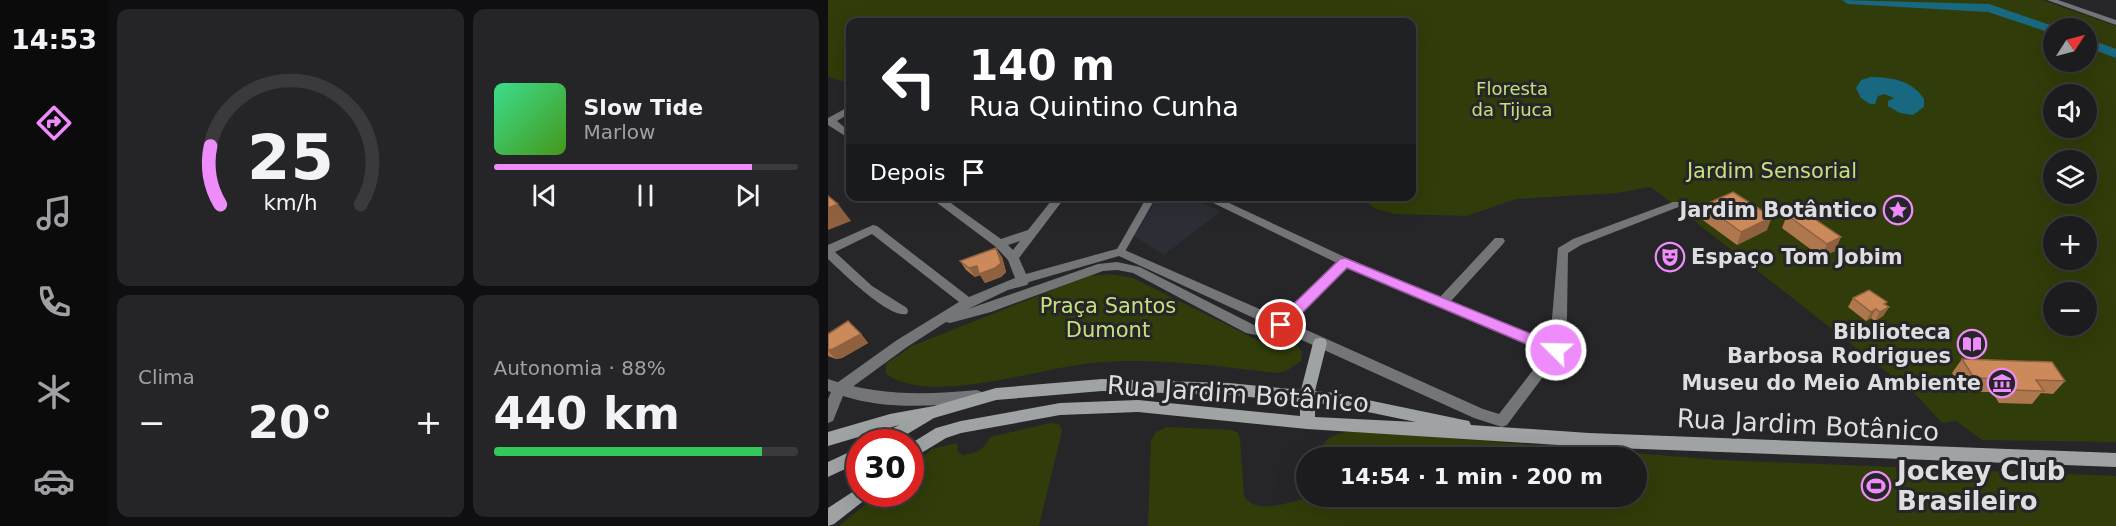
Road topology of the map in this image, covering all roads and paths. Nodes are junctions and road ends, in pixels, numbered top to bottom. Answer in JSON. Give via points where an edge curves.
{"nodes":[{"id":1,"x":2051,"y":0,"type":"edge"},
{"id":2,"x":2081,"y":2,"type":"dead end"},
{"id":3,"x":2069,"y":6,"type":"junction"},
{"id":4,"x":2114,"y":20,"type":"edge"},
{"id":5,"x":846,"y":111,"type":"edge"},
{"id":6,"x":829,"y":121,"type":"edge"},
{"id":7,"x":846,"y":133,"type":"edge"},
{"id":8,"x":940,"y":201,"type":"edge"},
{"id":9,"x":1056,"y":201,"type":"edge"},
{"id":10,"x":1149,"y":201,"type":"edge"},
{"id":11,"x":1215,"y":201,"type":"edge"},
{"id":12,"x":1677,"y":204,"type":"dead end"},
{"id":13,"x":1034,"y":232,"type":"junction"},
{"id":14,"x":1499,"y":241,"type":"dead end"},
{"id":15,"x":1000,"y":244,"type":"junction"},
{"id":16,"x":828,"y":251,"type":"edge"},
{"id":17,"x":1120,"y":252,"type":"junction"},
{"id":18,"x":1014,"y":258,"type":"junction"},
{"id":19,"x":1345,"y":262,"type":"junction"},
{"id":20,"x":1023,"y":282,"type":"junction"},
{"id":21,"x":968,"y":303,"type":"junction"},
{"id":22,"x":1442,"y":303,"type":"junction"},
{"id":23,"x":902,"y":310,"type":"dead end"},
{"id":24,"x":939,"y":320,"type":"junction"},
{"id":25,"x":1281,"y":325,"type":"junction"},
{"id":26,"x":1320,"y":343,"type":"junction"},
{"id":27,"x":1556,"y":350,"type":"junction"},
{"id":28,"x":833,"y":387,"type":"edge"},
{"id":29,"x":996,"y":394,"type":"junction"},
{"id":30,"x":1306,"y":396,"type":"junction"},
{"id":31,"x":934,"y":412,"type":"junction"},
{"id":32,"x":828,"y":417,"type":"edge"},
{"id":33,"x":1307,"y":423,"type":"junction"},
{"id":34,"x":1499,"y":427,"type":"junction"},
{"id":35,"x":904,"y":429,"type":"edge"},
{"id":36,"x":828,"y":439,"type":"edge"},
{"id":37,"x":924,"y":444,"type":"edge"},
{"id":38,"x":2116,"y":460,"type":"edge"},
{"id":39,"x":846,"y":461,"type":"edge"},
{"id":40,"x":828,"y":470,"type":"edge"},
{"id":41,"x":846,"y":504,"type":"edge"},
{"id":42,"x":828,"y":518,"type":"edge"}],
"edges":[{"from":1,"to":3,"type":"street"},
{"from":2,"to":3,"type":"street"},
{"from":3,"to":4,"type":"street"},
{"from":5,"to":6,"type":"street"},
{"from":6,"to":7,"type":"street"},
{"from":8,"to":15,"type":"street"},
{"from":9,"to":13,"type":"street"},
{"from":10,"to":17,"type":"street"},
{"from":11,"to":19,"type":"street"},
{"from":12,"to":27,"type":"street","via":[[1562,251]]},
{"from":13,"to":15,"type":"street"},
{"from":13,"to":18,"type":"street"},
{"from":14,"to":22,"type":"street"},
{"from":15,"to":18,"type":"street"},
{"from":16,"to":21,"type":"street","via":[[873,229]]},
{"from":16,"to":23,"type":"street","via":[[868,290]]},
{"from":17,"to":20,"type":"street"},
{"from":17,"to":25,"type":"street"},
{"from":18,"to":20,"type":"street"},
{"from":19,"to":22,"type":"street"},
{"from":19,"to":25,"type":"street"},
{"from":20,"to":21,"type":"street"},
{"from":21,"to":24,"type":"street"},
{"from":22,"to":27,"type":"street"},
{"from":24,"to":25,"type":"street","via":[[978,312],[1102,267],[1117,266],[1136,270],[1251,329],[1267,332]]},
{"from":24,"to":28,"type":"street"},
{"from":25,"to":26,"type":"street"},
{"from":26,"to":30,"type":"main road"},
{"from":26,"to":34,"type":"street","via":[[1479,414]]},
{"from":27,"to":34,"type":"street"},
{"from":28,"to":29,"type":"street","via":[[899,401]]},
{"from":28,"to":32,"type":"street"},
{"from":29,"to":30,"type":"main road","name":"Rua Jardim Botânico","via":[[1049,388],[1167,385]]},
{"from":29,"to":31,"type":"main road","name":"Rua Jardim Botânico"},
{"from":30,"to":33,"type":"main road"},
{"from":30,"to":34,"type":"main road","name":"Rua Jardim Botânico"},
{"from":31,"to":35,"type":"main road"},
{"from":31,"to":36,"type":"main road","via":[[890,420]]},
{"from":33,"to":34,"type":"main road","name":"Rua Jardim Botânico"},
{"from":33,"to":37,"type":"main road","name":"Rua Jardim Botânico","via":[[1138,406],[1094,407],[1060,409],[961,427]]},
{"from":34,"to":38,"type":"main road","name":"Rua Jardim Botânico","via":[[1590,440]]},
{"from":39,"to":40,"type":"main road"},
{"from":41,"to":42,"type":"main road"}]}
